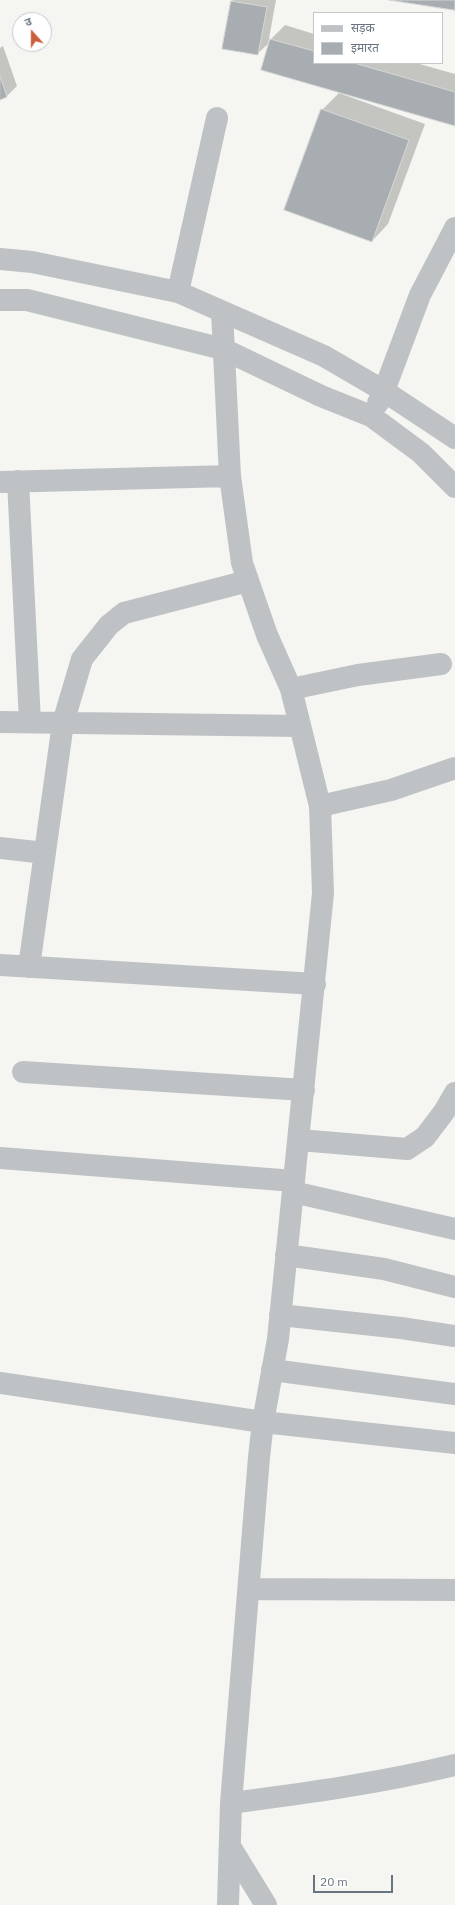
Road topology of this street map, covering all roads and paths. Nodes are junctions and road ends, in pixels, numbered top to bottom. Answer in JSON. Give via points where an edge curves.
{"nodes":[{"id":1,"x":217,"y":118,"type":"dead end"},
{"id":2,"x":455,"y":228,"type":"edge"},
{"id":3,"x":0,"y":259,"type":"edge"},
{"id":4,"x":178,"y":292,"type":"junction"},
{"id":5,"x":0,"y":300,"type":"edge"},
{"id":6,"x":222,"y":312,"type":"junction"},
{"id":7,"x":223,"y":349,"type":"junction"},
{"id":8,"x":384,"y":391,"type":"junction"},
{"id":9,"x":371,"y":416,"type":"junction"},
{"id":10,"x":455,"y":438,"type":"edge"},
{"id":11,"x":230,"y":476,"type":"junction"},
{"id":12,"x":9,"y":481,"type":"edge"},
{"id":13,"x":455,"y":488,"type":"edge"},
{"id":14,"x":248,"y":581,"type":"junction"},
{"id":15,"x":441,"y":664,"type":"dead end"},
{"id":16,"x":291,"y":689,"type":"junction"},
{"id":17,"x":0,"y":722,"type":"edge"},
{"id":18,"x":30,"y":722,"type":"junction"},
{"id":19,"x":63,"y":722,"type":"junction"},
{"id":20,"x":300,"y":726,"type":"junction"},
{"id":21,"x":455,"y":768,"type":"edge"},
{"id":22,"x":320,"y":806,"type":"junction"},
{"id":23,"x":0,"y":848,"type":"edge"},
{"id":24,"x":45,"y":853,"type":"junction"},
{"id":25,"x":0,"y":965,"type":"edge"},
{"id":26,"x":29,"y":967,"type":"junction"},
{"id":27,"x":315,"y":984,"type":"junction"},
{"id":28,"x":23,"y":1072,"type":"dead end"},
{"id":29,"x":304,"y":1090,"type":"junction"},
{"id":30,"x":455,"y":1092,"type":"edge"},
{"id":31,"x":299,"y":1140,"type":"junction"},
{"id":32,"x":0,"y":1158,"type":"edge"},
{"id":33,"x":294,"y":1186,"type":"junction"},
{"id":34,"x":455,"y":1228,"type":"edge"},
{"id":35,"x":286,"y":1255,"type":"junction"},
{"id":36,"x":455,"y":1287,"type":"edge"},
{"id":37,"x":280,"y":1315,"type":"junction"},
{"id":38,"x":455,"y":1336,"type":"edge"},
{"id":39,"x":272,"y":1370,"type":"junction"},
{"id":40,"x":0,"y":1383,"type":"edge"},
{"id":41,"x":455,"y":1394,"type":"edge"},
{"id":42,"x":263,"y":1422,"type":"junction"},
{"id":43,"x":455,"y":1443,"type":"edge"},
{"id":44,"x":249,"y":1589,"type":"junction"},
{"id":45,"x":455,"y":1590,"type":"edge"},
{"id":46,"x":455,"y":1765,"type":"edge"},
{"id":47,"x":231,"y":1803,"type":"junction"},
{"id":48,"x":231,"y":1848,"type":"junction"},
{"id":49,"x":228,"y":1905,"type":"edge"},
{"id":50,"x":266,"y":1905,"type":"edge"}],
"edges":[{"from":1,"to":4,"type":"street"},
{"from":2,"to":8,"type":"street","via":[[420,295]]},
{"from":3,"to":4,"type":"street","via":[[32,262]]},
{"from":4,"to":6,"type":"street"},
{"from":5,"to":7,"type":"street","via":[[27,300]]},
{"from":6,"to":7,"type":"street"},
{"from":6,"to":8,"type":"street","via":[[324,356]]},
{"from":7,"to":9,"type":"street","via":[[321,396]]},
{"from":7,"to":11,"type":"street"},
{"from":8,"to":9,"type":"street"},
{"from":8,"to":10,"type":"street"},
{"from":9,"to":13,"type":"street","via":[[421,453]]},
{"from":11,"to":12,"type":"street"},
{"from":11,"to":14,"type":"street","via":[[242,563]]},
{"from":12,"to":18,"type":"street"},
{"from":14,"to":16,"type":"street","via":[[267,635]]},
{"from":14,"to":19,"type":"street","via":[[124,613],[109,625],[82,659]]},
{"from":15,"to":16,"type":"street","via":[[358,675]]},
{"from":16,"to":20,"type":"street"},
{"from":17,"to":18,"type":"street"},
{"from":18,"to":19,"type":"street"},
{"from":19,"to":20,"type":"street"},
{"from":19,"to":24,"type":"street"},
{"from":20,"to":22,"type":"street"},
{"from":21,"to":22,"type":"street","via":[[391,790]]},
{"from":22,"to":27,"type":"street","via":[[323,893]]},
{"from":23,"to":24,"type":"street"},
{"from":24,"to":26,"type":"street"},
{"from":25,"to":26,"type":"street"},
{"from":26,"to":27,"type":"street"},
{"from":27,"to":29,"type":"street"},
{"from":28,"to":29,"type":"street"},
{"from":29,"to":31,"type":"street"},
{"from":30,"to":31,"type":"street","via":[[425,1137],[407,1150]]},
{"from":31,"to":33,"type":"street"},
{"from":32,"to":33,"type":"street"},
{"from":33,"to":34,"type":"street"},
{"from":33,"to":35,"type":"street"},
{"from":35,"to":36,"type":"street","via":[[384,1269]]},
{"from":35,"to":37,"type":"street"},
{"from":37,"to":38,"type":"street"},
{"from":37,"to":39,"type":"street"},
{"from":39,"to":41,"type":"street"},
{"from":39,"to":42,"type":"street"},
{"from":40,"to":42,"type":"street"},
{"from":42,"to":43,"type":"street"},
{"from":42,"to":44,"type":"street"},
{"from":44,"to":45,"type":"street"},
{"from":44,"to":47,"type":"street"},
{"from":46,"to":47,"type":"street","via":[[413,1776]]},
{"from":47,"to":48,"type":"street"},
{"from":48,"to":49,"type":"street"},
{"from":48,"to":50,"type":"street"}]}
